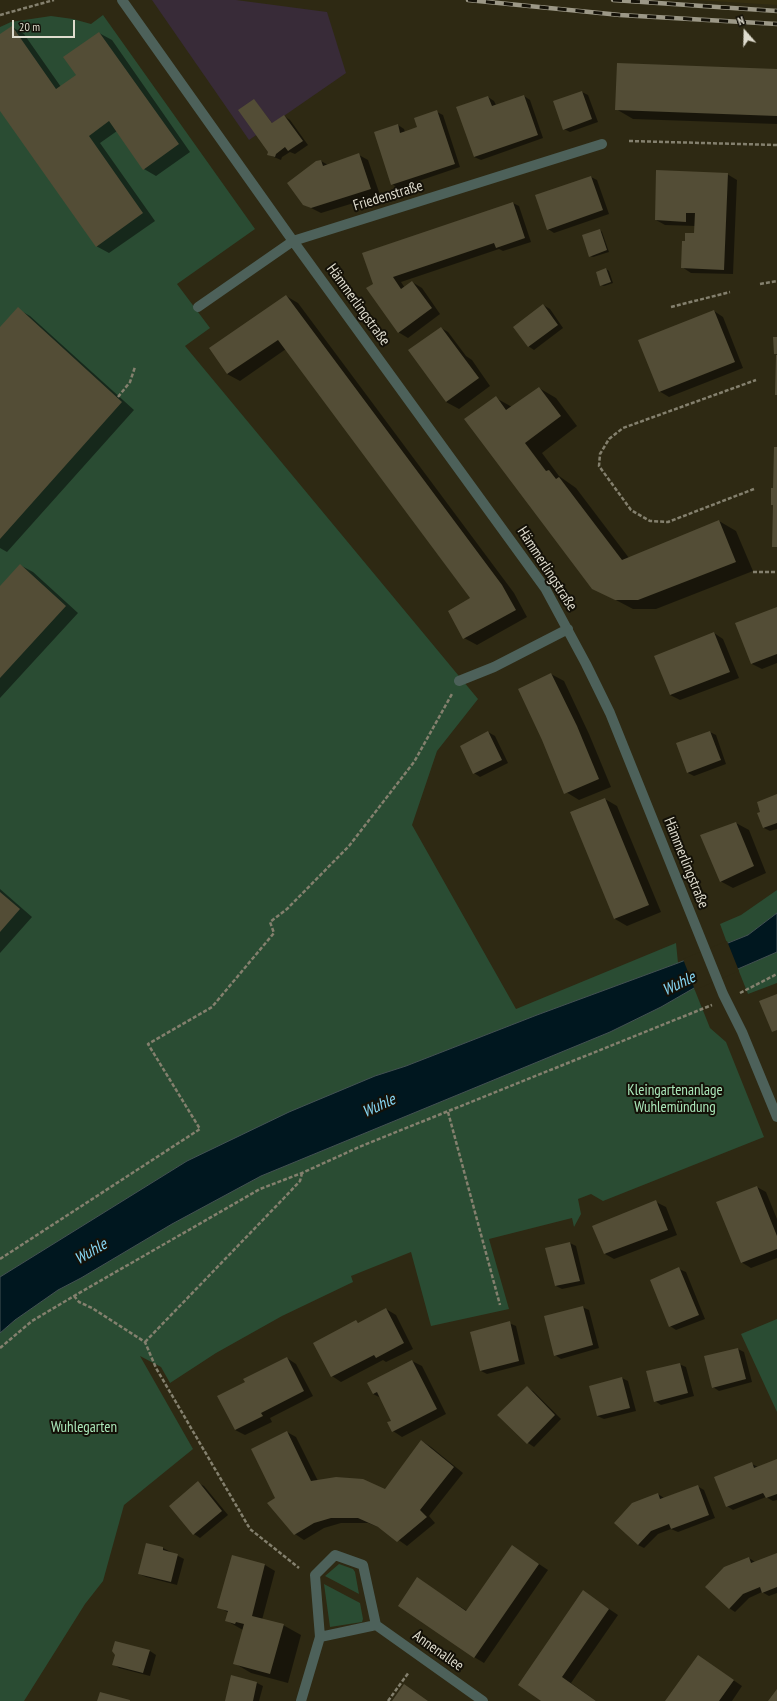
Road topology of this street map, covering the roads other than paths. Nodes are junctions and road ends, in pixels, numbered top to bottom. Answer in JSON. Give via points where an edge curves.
{"nodes":[{"id":1,"x":122,"y":0,"type":"edge"},
{"id":2,"x":602,"y":144,"type":"dead end"},
{"id":3,"x":293,"y":241,"type":"junction"},
{"id":4,"x":198,"y":307,"type":"dead end"},
{"id":5,"x":568,"y":629,"type":"junction"},
{"id":6,"x":459,"y":681,"type":"road end"},
{"id":7,"x":777,"y":1117,"type":"edge"},
{"id":8,"x":376,"y":1625,"type":"junction"},
{"id":9,"x":320,"y":1637,"type":"junction"},
{"id":10,"x":301,"y":1701,"type":"edge"},
{"id":11,"x":483,"y":1701,"type":"edge"}],
"edges":[{"from":1,"to":3,"type":"street","name":"Hämmerlingstraße"},
{"from":2,"to":3,"type":"street","name":"Friedenstraße"},
{"from":3,"to":4,"type":"street","name":"Friedenstraße"},
{"from":3,"to":5,"type":"street","name":"Hämmerlingstraße","via":[[545,588]]},
{"from":5,"to":6,"type":"street","name":"Hämmerlingstraße","via":[[494,667]]},
{"from":5,"to":7,"type":"street","name":"Hämmerlingstraße","via":[[610,713],[723,994]]},
{"from":8,"to":9,"type":"street"},
{"from":8,"to":9,"type":"street","via":[[362,1565],[334,1555],[315,1575]]},
{"from":8,"to":11,"type":"street","name":"Annenallee"},
{"from":9,"to":10,"type":"street"}]}
